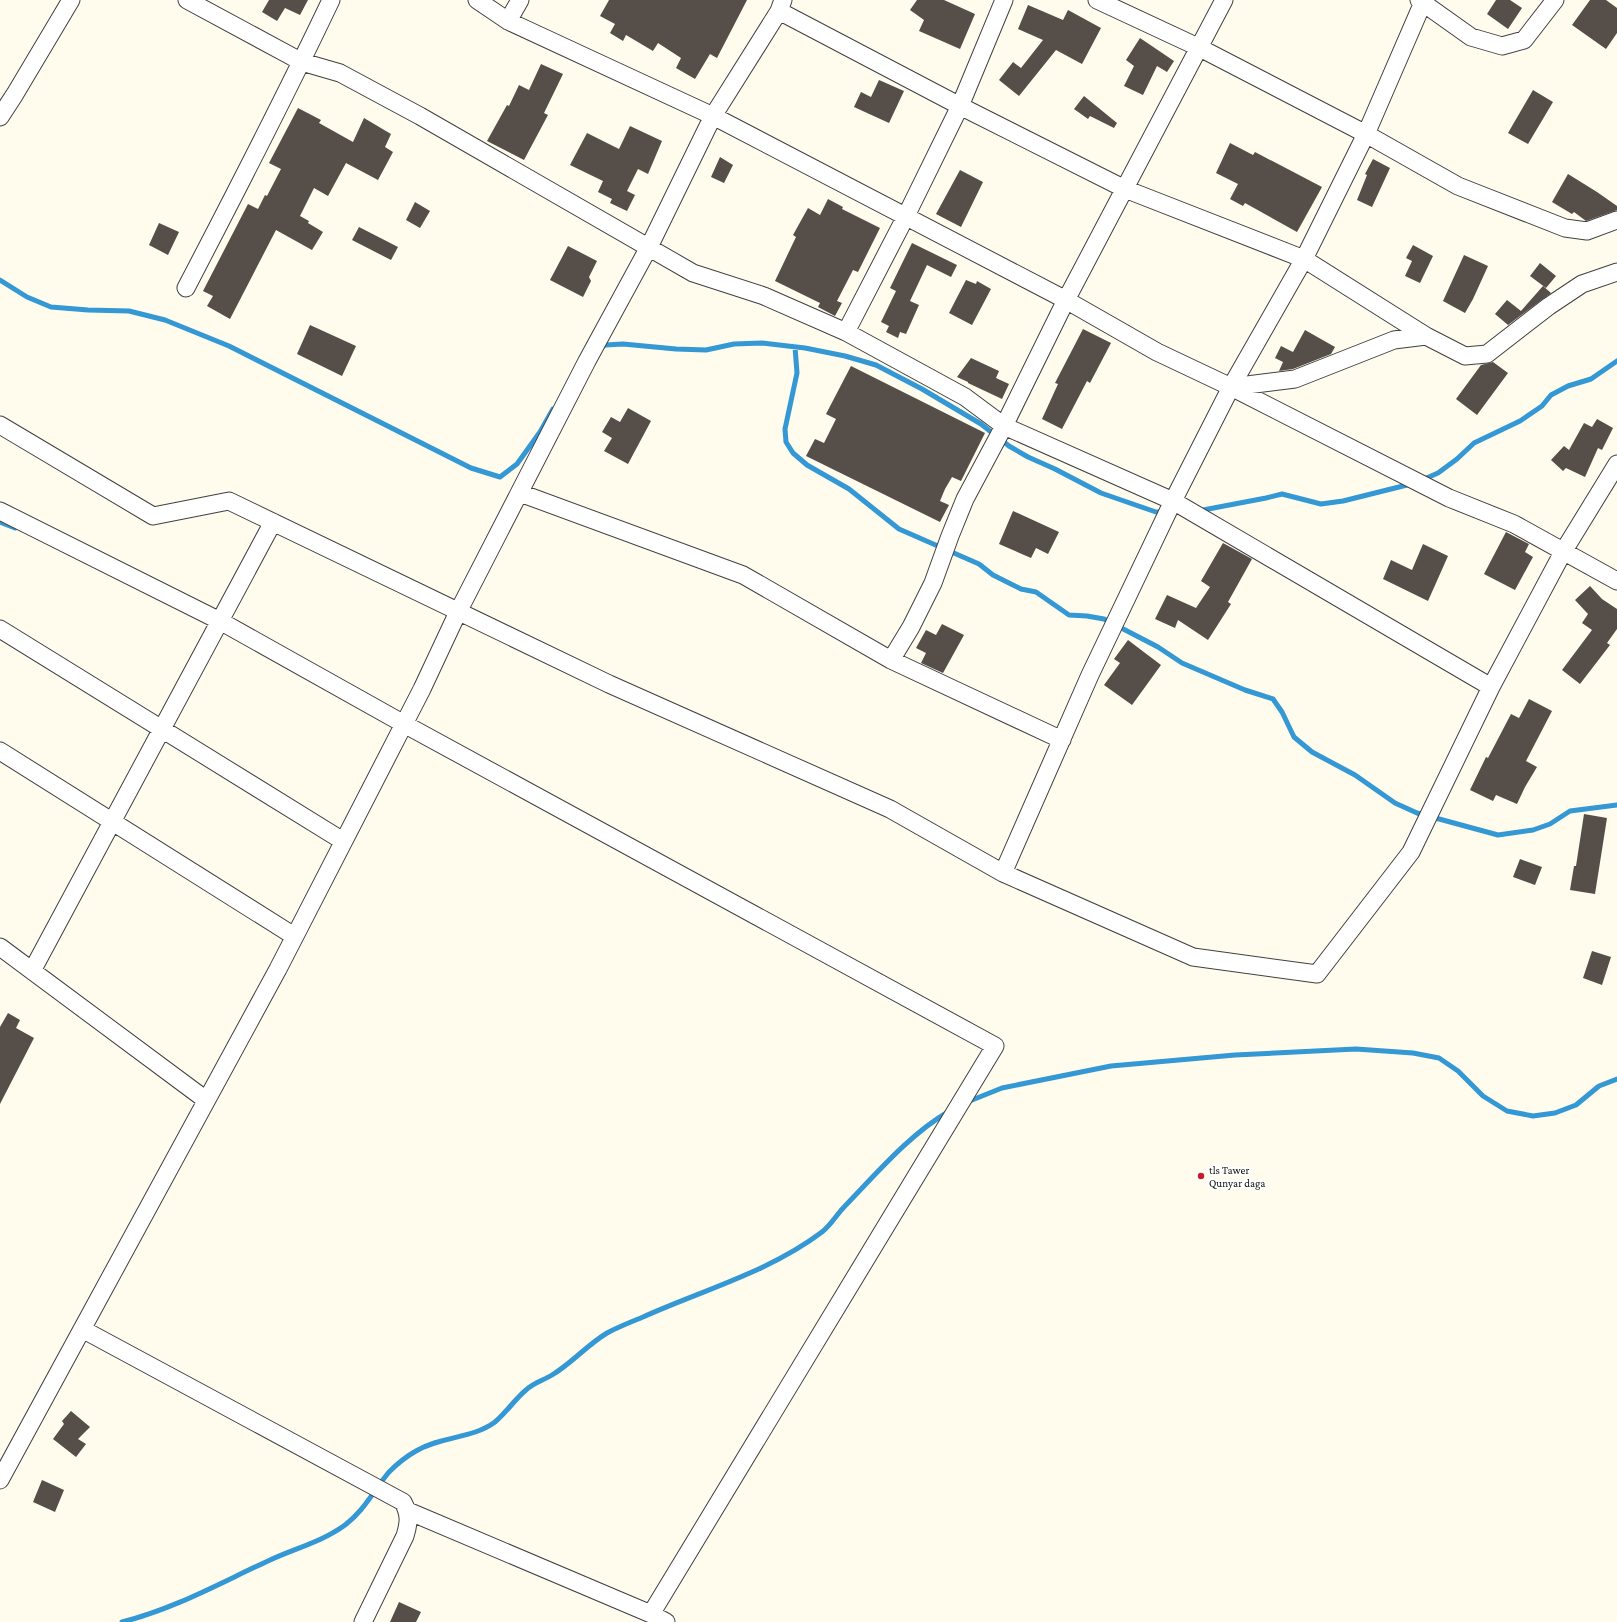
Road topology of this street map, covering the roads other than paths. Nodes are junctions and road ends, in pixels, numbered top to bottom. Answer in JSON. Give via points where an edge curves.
{"nodes":[{"id":1,"x":71,"y":0,"type":"edge"},
{"id":2,"x":187,"y":0,"type":"edge"},
{"id":3,"x":331,"y":0,"type":"edge"},
{"id":4,"x":477,"y":0,"type":"edge"},
{"id":5,"x":520,"y":0,"type":"edge"},
{"id":6,"x":1004,"y":0,"type":"edge"},
{"id":7,"x":1097,"y":0,"type":"edge"},
{"id":8,"x":1224,"y":0,"type":"edge"},
{"id":9,"x":1555,"y":0,"type":"edge"},
{"id":10,"x":1422,"y":1,"type":"edge"},
{"id":11,"x":781,"y":6,"type":"edge"},
{"id":12,"x":508,"y":21,"type":"junction"},
{"id":13,"x":1200,"y":48,"type":"junction"},
{"id":14,"x":302,"y":62,"type":"junction"},
{"id":15,"x":960,"y":106,"type":"junction"},
{"id":16,"x":713,"y":116,"type":"junction"},
{"id":17,"x":0,"y":117,"type":"edge"},
{"id":18,"x":1366,"y":134,"type":"junction"},
{"id":19,"x":1125,"y":189,"type":"junction"},
{"id":20,"x":906,"y":216,"type":"junction"},
{"id":21,"x":1617,"y":220,"type":"edge"},
{"id":22,"x":649,"y":247,"type":"junction"},
{"id":23,"x":1304,"y":259,"type":"junction"},
{"id":24,"x":1617,"y":272,"type":"edge"},
{"id":25,"x":186,"y":288,"type":"dead end"},
{"id":26,"x":1066,"y":300,"type":"junction"},
{"id":27,"x":846,"y":332,"type":"junction"},
{"id":28,"x":1426,"y":336,"type":"junction"},
{"id":29,"x":1231,"y":387,"type":"junction"},
{"id":30,"x":0,"y":425,"type":"edge"},
{"id":31,"x":1004,"y":426,"type":"junction"},
{"id":32,"x":1617,"y":464,"type":"edge"},
{"id":33,"x":520,"y":493,"type":"junction"},
{"id":34,"x":1173,"y":501,"type":"junction"},
{"id":35,"x":0,"y":511,"type":"edge"},
{"id":36,"x":274,"y":522,"type":"junction"},
{"id":37,"x":1563,"y":552,"type":"junction"},
{"id":38,"x":1617,"y":581,"type":"edge"},
{"id":39,"x":458,"y":612,"type":"junction"},
{"id":40,"x":220,"y":622,"type":"junction"},
{"id":41,"x":0,"y":629,"type":"edge"},
{"id":42,"x":891,"y":660,"type":"junction"},
{"id":43,"x":1491,"y":687,"type":"junction"},
{"id":44,"x":404,"y":724,"type":"junction"},
{"id":45,"x":162,"y":729,"type":"junction"},
{"id":46,"x":1062,"y":740,"type":"junction"},
{"id":47,"x":0,"y":751,"type":"edge"},
{"id":48,"x":112,"y":822,"type":"junction"},
{"id":49,"x":343,"y":841,"type":"junction"},
{"id":50,"x":1003,"y":873,"type":"junction"},
{"id":51,"x":294,"y":936,"type":"junction"},
{"id":52,"x":0,"y":947,"type":"edge"},
{"id":53,"x":32,"y":971,"type":"junction"},
{"id":54,"x":206,"y":1100,"type":"junction"},
{"id":55,"x":82,"y":1329,"type":"junction"},
{"id":56,"x":0,"y":1480,"type":"edge"},
{"id":57,"x":408,"y":1511,"type":"junction"},
{"id":58,"x":651,"y":1614,"type":"junction"},
{"id":59,"x":363,"y":1622,"type":"edge"},
{"id":60,"x":666,"y":1622,"type":"edge"}],
"edges":[{"from":1,"to":17,"type":"street"},
{"from":2,"to":14,"type":"street"},
{"from":3,"to":14,"type":"street"},
{"from":4,"to":12,"type":"street"},
{"from":5,"to":12,"type":"street"},
{"from":6,"to":15,"type":"street"},
{"from":7,"to":13,"type":"street"},
{"from":8,"to":13,"type":"street"},
{"from":9,"to":10,"type":"street","via":[[1524,40],[1502,46],[1471,37]]},
{"from":10,"to":18,"type":"street"},
{"from":11,"to":15,"type":"street"},
{"from":11,"to":16,"type":"street"},
{"from":12,"to":16,"type":"street"},
{"from":13,"to":18,"type":"street"},
{"from":13,"to":19,"type":"street"},
{"from":14,"to":22,"type":"street","via":[[340,73]]},
{"from":14,"to":25,"type":"street"},
{"from":15,"to":19,"type":"street"},
{"from":15,"to":20,"type":"street"},
{"from":16,"to":20,"type":"street"},
{"from":16,"to":22,"type":"street"},
{"from":18,"to":21,"type":"street","via":[[1458,186],[1565,228],[1588,230]]},
{"from":18,"to":23,"type":"street"},
{"from":19,"to":23,"type":"street"},
{"from":19,"to":26,"type":"street"},
{"from":20,"to":26,"type":"street"},
{"from":20,"to":27,"type":"street"},
{"from":22,"to":27,"type":"street","via":[[694,273],[764,296]]},
{"from":22,"to":33,"type":"street"},
{"from":23,"to":28,"type":"street"},
{"from":23,"to":29,"type":"street"},
{"from":24,"to":28,"type":"street","via":[[1582,284],[1487,354],[1465,356]]},
{"from":26,"to":29,"type":"street","via":[[1157,352]]},
{"from":26,"to":31,"type":"street"},
{"from":27,"to":31,"type":"street","via":[[965,397]]},
{"from":28,"to":29,"type":"street","via":[[1394,340],[1295,379]]},
{"from":29,"to":34,"type":"street"},
{"from":29,"to":37,"type":"street","via":[[1449,498],[1514,524]]},
{"from":30,"to":36,"type":"street","via":[[153,516],[229,501]]},
{"from":31,"to":34,"type":"street"},
{"from":31,"to":42,"type":"street","via":[[965,499],[933,583]]},
{"from":32,"to":37,"type":"street"},
{"from":33,"to":39,"type":"street"},
{"from":33,"to":42,"type":"street","via":[[743,575]]},
{"from":34,"to":43,"type":"street"},
{"from":34,"to":46,"type":"street"},
{"from":35,"to":40,"type":"street"},
{"from":36,"to":39,"type":"street"},
{"from":36,"to":40,"type":"street"},
{"from":37,"to":38,"type":"street"},
{"from":37,"to":43,"type":"street"},
{"from":39,"to":44,"type":"street"},
{"from":39,"to":50,"type":"street","via":[[609,684],[890,809]]},
{"from":40,"to":44,"type":"street"},
{"from":40,"to":45,"type":"street"},
{"from":41,"to":45,"type":"street"},
{"from":42,"to":46,"type":"street"},
{"from":43,"to":50,"type":"street","via":[[1411,852],[1317,974],[1193,958]]},
{"from":44,"to":49,"type":"street"},
{"from":44,"to":58,"type":"street","via":[[995,1046]]},
{"from":45,"to":48,"type":"street"},
{"from":45,"to":49,"type":"street"},
{"from":46,"to":50,"type":"street"},
{"from":47,"to":48,"type":"street"},
{"from":48,"to":51,"type":"street"},
{"from":48,"to":53,"type":"street"},
{"from":49,"to":51,"type":"street"},
{"from":51,"to":54,"type":"street"},
{"from":52,"to":53,"type":"street"},
{"from":53,"to":54,"type":"street"},
{"from":54,"to":55,"type":"street"},
{"from":55,"to":56,"type":"street"},
{"from":55,"to":57,"type":"street","via":[[403,1502]]},
{"from":57,"to":58,"type":"street"},
{"from":57,"to":59,"type":"street","via":[[409,1522],[405,1536]]},
{"from":58,"to":60,"type":"street"}]}
